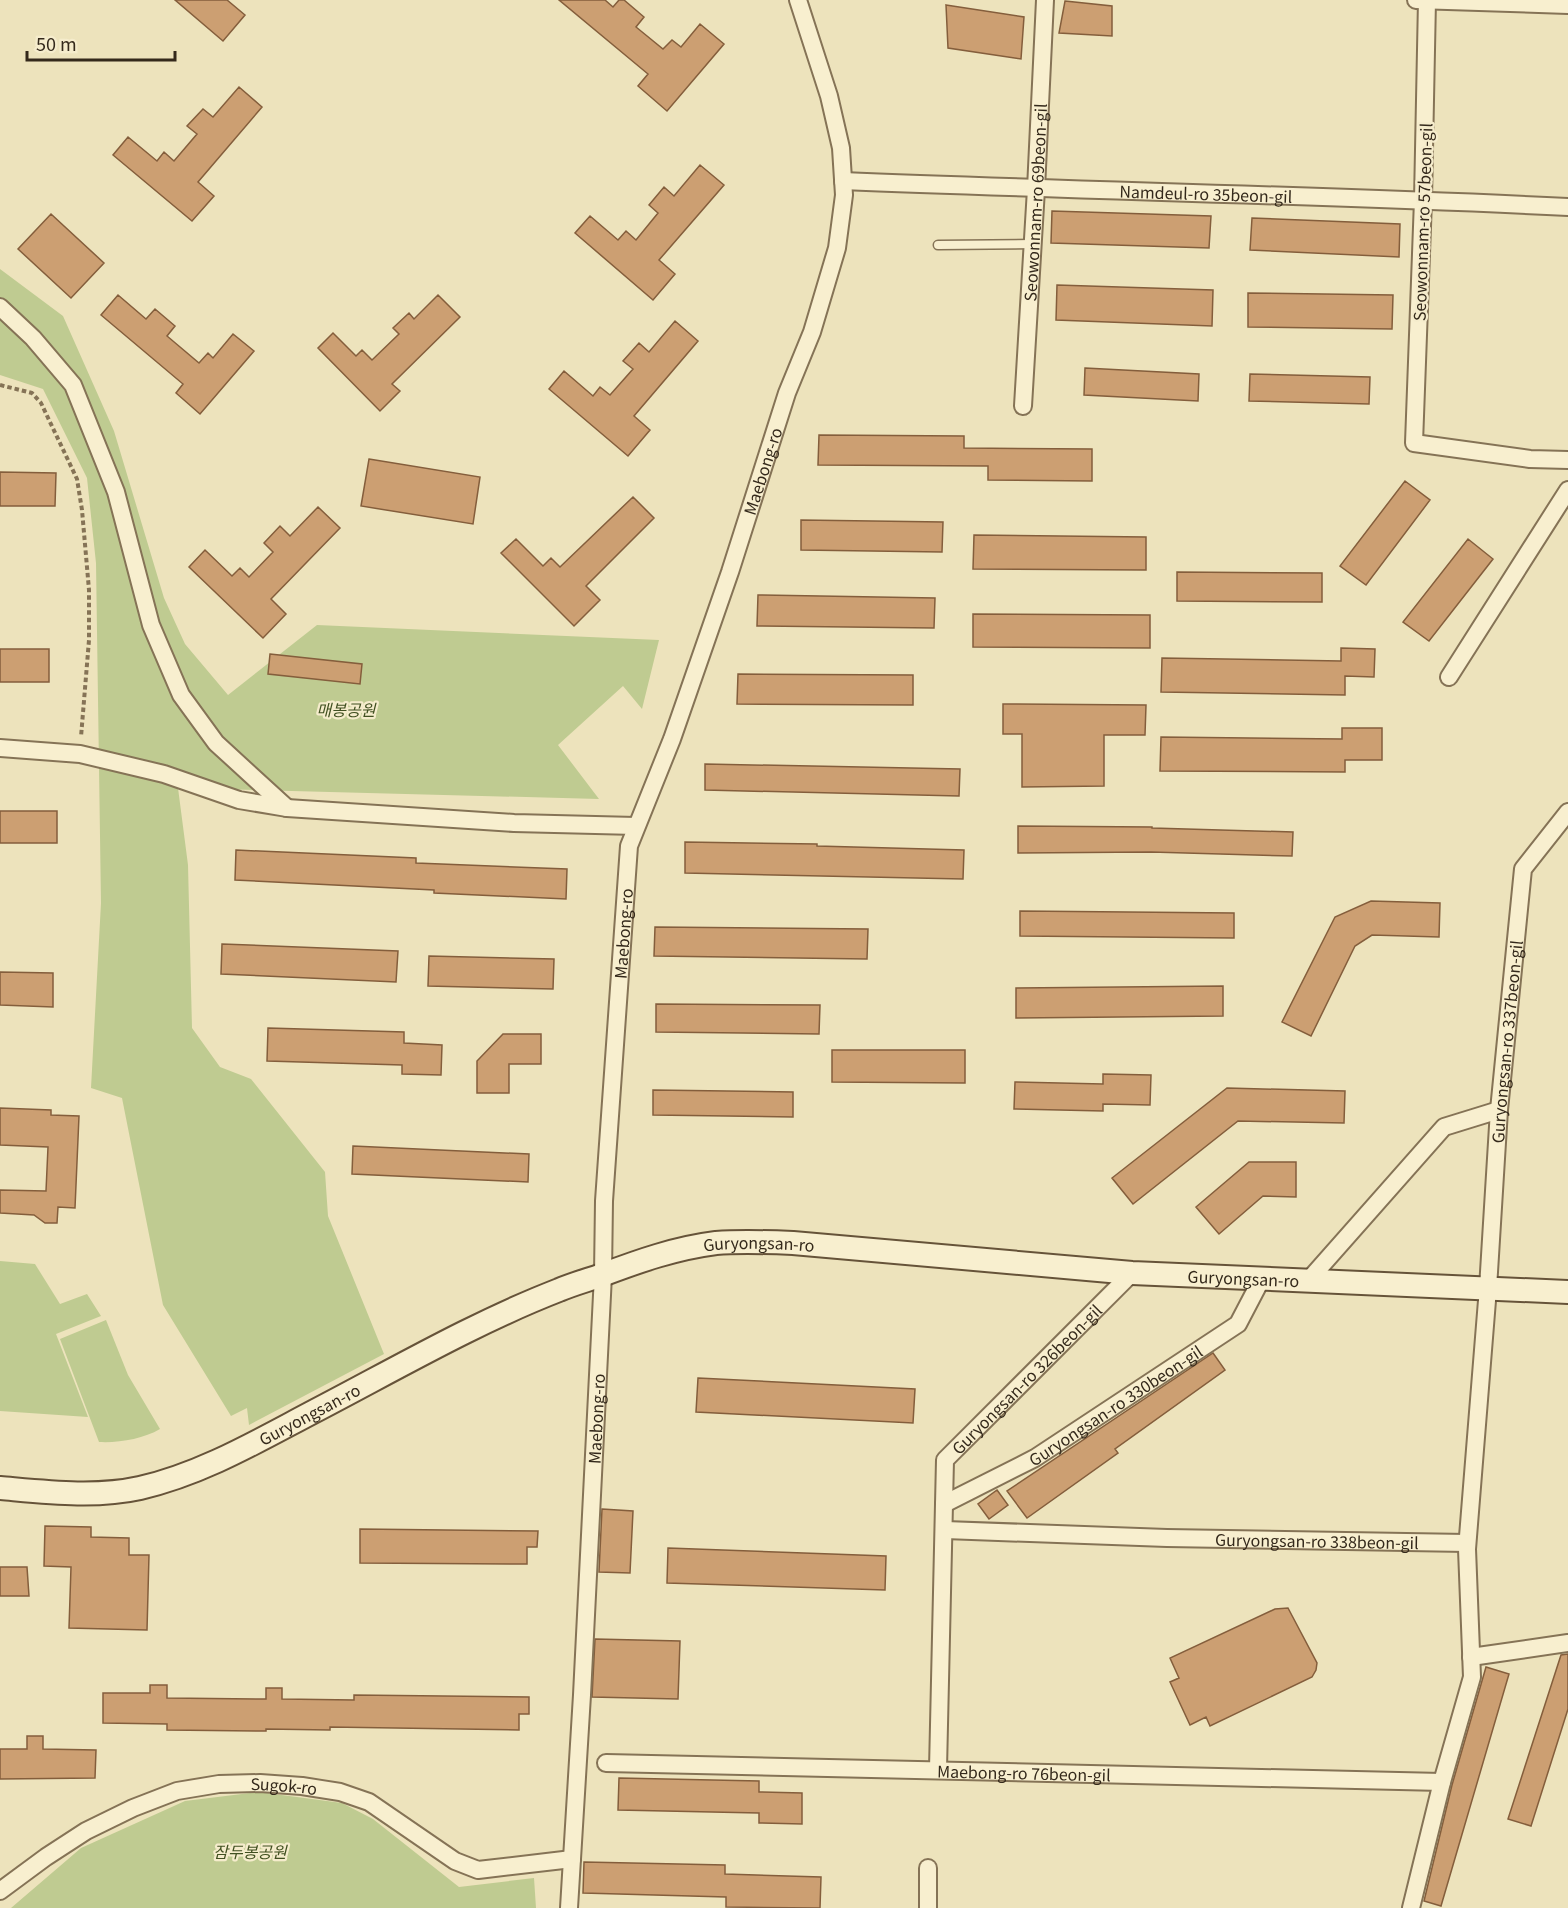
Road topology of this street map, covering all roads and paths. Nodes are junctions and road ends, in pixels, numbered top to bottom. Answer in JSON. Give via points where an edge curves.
{"nodes":[{"id":1,"x":798,"y":0,"type":"edge"},
{"id":2,"x":1045,"y":0,"type":"edge"},
{"id":3,"x":1415,"y":0,"type":"edge"},
{"id":4,"x":1427,"y":0,"type":"edge"},
{"id":5,"x":1568,"y":5,"type":"edge"},
{"id":6,"x":843,"y":181,"type":"junction"},
{"id":7,"x":1036,"y":189,"type":"junction"},
{"id":8,"x":1423,"y":200,"type":"junction"},
{"id":9,"x":1568,"y":207,"type":"edge"},
{"id":10,"x":1033,"y":244,"type":"junction"},
{"id":11,"x":938,"y":245,"type":"dead end"},
{"id":12,"x":0,"y":307,"type":"edge"},
{"id":13,"x":0,"y":385,"type":"edge"},
{"id":14,"x":1023,"y":406,"type":"dead end"},
{"id":15,"x":1568,"y":460,"type":"edge"},
{"id":16,"x":1568,"y":490,"type":"edge"},
{"id":17,"x":1449,"y":677,"type":"dead end"},
{"id":18,"x":0,"y":748,"type":"edge"},
{"id":19,"x":80,"y":754,"type":"junction"},
{"id":20,"x":287,"y":808,"type":"junction"},
{"id":21,"x":1568,"y":812,"type":"edge"},
{"id":22,"x":636,"y":826,"type":"junction"},
{"id":23,"x":1499,"y":1110,"type":"junction"},
{"id":24,"x":1132,"y":1273,"type":"junction"},
{"id":25,"x":603,"y":1275,"type":"junction"},
{"id":26,"x":1261,"y":1280,"type":"junction"},
{"id":27,"x":1307,"y":1282,"type":"junction"},
{"id":28,"x":1488,"y":1288,"type":"junction"},
{"id":29,"x":1568,"y":1292,"type":"edge"},
{"id":30,"x":0,"y":1488,"type":"edge"},
{"id":31,"x":944,"y":1504,"type":"junction"},
{"id":32,"x":945,"y":1530,"type":"junction"},
{"id":33,"x":1467,"y":1543,"type":"junction"},
{"id":34,"x":1568,"y":1643,"type":"edge"},
{"id":35,"x":1471,"y":1657,"type":"junction"},
{"id":36,"x":606,"y":1763,"type":"dead end"},
{"id":37,"x":938,"y":1769,"type":"junction"},
{"id":38,"x":1442,"y":1782,"type":"junction"},
{"id":39,"x":572,"y":1858,"type":"junction"},
{"id":40,"x":928,"y":1868,"type":"dead end"},
{"id":41,"x":0,"y":1891,"type":"edge"},
{"id":42,"x":569,"y":1908,"type":"edge"},
{"id":43,"x":928,"y":1908,"type":"edge"},
{"id":44,"x":1411,"y":1908,"type":"edge"}],
"edges":[{"from":1,"to":6,"type":"street","name":"Maebong-ro","via":[[829,96],[841,148]]},
{"from":2,"to":7,"type":"street","name":"Seowonnam-ro 69beon-gil"},
{"from":3,"to":4,"type":"street"},
{"from":4,"to":5,"type":"street"},
{"from":4,"to":8,"type":"street","name":"Seowonnam-ro 57beon-gil"},
{"from":6,"to":7,"type":"street","name":"Namdeul-ro 35beon-gil"},
{"from":6,"to":22,"type":"street","name":"Maebong-ro","via":[[837,248],[812,332],[787,393],[672,739]]},
{"from":7,"to":8,"type":"street","name":"Namdeul-ro 35beon-gil"},
{"from":7,"to":10,"type":"street","name":"Seowonnam-ro 69beon-gil"},
{"from":8,"to":9,"type":"street","name":"Namdeul-ro 35beon-gil"},
{"from":8,"to":15,"type":"street","name":"Seowonnam-ro 57beon-gil","via":[[1414,443],[1530,459]]},
{"from":10,"to":11,"type":"lane"},
{"from":10,"to":14,"type":"street","name":"Seowonnam-ro 69beon-gil"},
{"from":12,"to":20,"type":"street","via":[[73,385],[116,492],[151,625],[181,695],[216,743]]},
{"from":13,"to":19,"type":"path","via":[[32,393],[41,403],[77,479],[89,590]]},
{"from":16,"to":17,"type":"street"},
{"from":18,"to":19,"type":"street"},
{"from":19,"to":20,"type":"street","via":[[164,774],[238,800]]},
{"from":20,"to":22,"type":"street","via":[[514,823]]},
{"from":21,"to":23,"type":"street","name":"Guryongsan-ro 337beon-gil","via":[[1523,869]]},
{"from":22,"to":25,"type":"street","name":"Maebong-ro","via":[[629,846],[624,896],[604,1201]]},
{"from":23,"to":27,"type":"street","via":[[1444,1127]]},
{"from":23,"to":28,"type":"street","name":"Guryongsan-ro 337beon-gil"},
{"from":24,"to":25,"type":"street","name":"Guryongsan-ro","via":[[743,1242],[680,1249]]},
{"from":24,"to":26,"type":"street","name":"Guryongsan-ro"},
{"from":24,"to":31,"type":"street","name":"Guryongsan-ro 326beon-gil","via":[[945,1460]]},
{"from":25,"to":30,"type":"street","name":"Guryongsan-ro","via":[[558,1290],[478,1327],[186,1474],[110,1493]]},
{"from":25,"to":39,"type":"street","name":"Maebong-ro"},
{"from":26,"to":27,"type":"street","name":"Guryongsan-ro"},
{"from":26,"to":31,"type":"street","name":"Guryongsan-ro 330beon-gil","via":[[1238,1324],[1035,1458]]},
{"from":27,"to":28,"type":"street","name":"Guryongsan-ro"},
{"from":28,"to":29,"type":"street","name":"Guryongsan-ro"},
{"from":28,"to":33,"type":"street"},
{"from":31,"to":32,"type":"street","name":"Guryongsan-ro 326beon-gil"},
{"from":32,"to":33,"type":"street","name":"Guryongsan-ro 338beon-gil"},
{"from":32,"to":37,"type":"street","name":"Guryongsan-ro 326beon-gil"},
{"from":33,"to":35,"type":"street"},
{"from":34,"to":35,"type":"street"},
{"from":35,"to":38,"type":"street","via":[[1472,1677]]},
{"from":36,"to":37,"type":"street","name":"Maebong-ro 76beon-gil"},
{"from":37,"to":38,"type":"street","name":"Maebong-ro 76beon-gil"},
{"from":38,"to":44,"type":"street"},
{"from":39,"to":41,"type":"street","name":"Sugok-ro","via":[[478,1870],[455,1860],[369,1802],[340,1792],[260,1783],[219,1784],[177,1791],[86,1831]]},
{"from":39,"to":42,"type":"street","name":"Maebong-ro"},
{"from":40,"to":43,"type":"street"}]}
